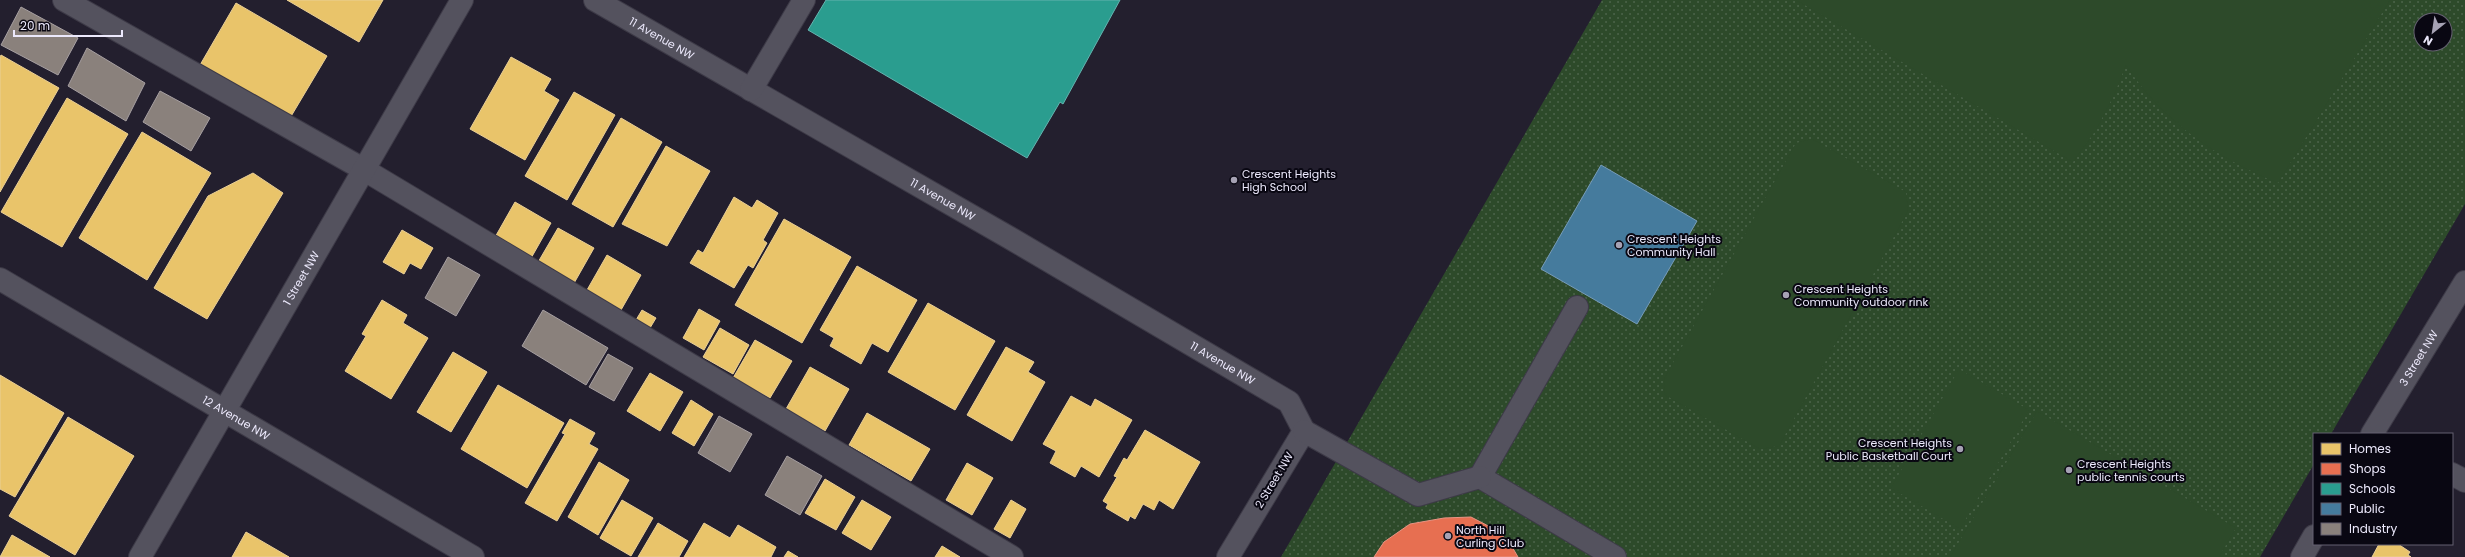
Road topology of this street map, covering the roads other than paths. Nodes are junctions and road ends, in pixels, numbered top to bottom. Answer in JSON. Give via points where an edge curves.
{"nodes":[{"id":1,"x":64,"y":0,"type":"edge"},
{"id":2,"x":462,"y":0,"type":"edge"},
{"id":3,"x":595,"y":0,"type":"edge"},
{"id":4,"x":804,"y":0,"type":"edge"},
{"id":5,"x":751,"y":90,"type":"junction"},
{"id":6,"x":363,"y":169,"type":"junction"},
{"id":7,"x":0,"y":279,"type":"edge"},
{"id":8,"x":2465,"y":282,"type":"edge"},
{"id":9,"x":1577,"y":307,"type":"dead end"},
{"id":10,"x":225,"y":411,"type":"junction"},
{"id":11,"x":1304,"y":431,"type":"junction"},
{"id":12,"x":2377,"y":433,"type":"edge"},
{"id":13,"x":2453,"y":475,"type":"edge"},
{"id":14,"x":1480,"y":478,"type":"junction"},
{"id":15,"x":2465,"y":481,"type":"edge"},
{"id":16,"x":2313,"y":538,"type":"edge"},
{"id":17,"x":140,"y":557,"type":"edge"},
{"id":18,"x":473,"y":557,"type":"edge"},
{"id":19,"x":1012,"y":557,"type":"edge"},
{"id":20,"x":1228,"y":557,"type":"edge"},
{"id":21,"x":1615,"y":557,"type":"edge"},
{"id":22,"x":2302,"y":557,"type":"edge"}],
"edges":[{"from":1,"to":6,"type":"street"},
{"from":2,"to":6,"type":"street","name":"1 Street NW"},
{"from":3,"to":5,"type":"street","name":"11 Avenue NW"},
{"from":4,"to":5,"type":"street"},
{"from":5,"to":11,"type":"street","name":"11 Avenue NW","via":[[1288,402]]},
{"from":6,"to":10,"type":"street","name":"1 Street NW"},
{"from":6,"to":19,"type":"street"},
{"from":7,"to":10,"type":"street","name":"12 Avenue NW"},
{"from":8,"to":12,"type":"street","name":"3 Street NW"},
{"from":9,"to":14,"type":"street"},
{"from":10,"to":17,"type":"street","name":"1 Street NW"},
{"from":10,"to":18,"type":"street","name":"12 Avenue NW"},
{"from":11,"to":14,"type":"street","via":[[1418,495]]},
{"from":11,"to":20,"type":"street","name":"2 Street NW"},
{"from":13,"to":15,"type":"street"},
{"from":14,"to":21,"type":"street"},
{"from":16,"to":22,"type":"street"}]}
